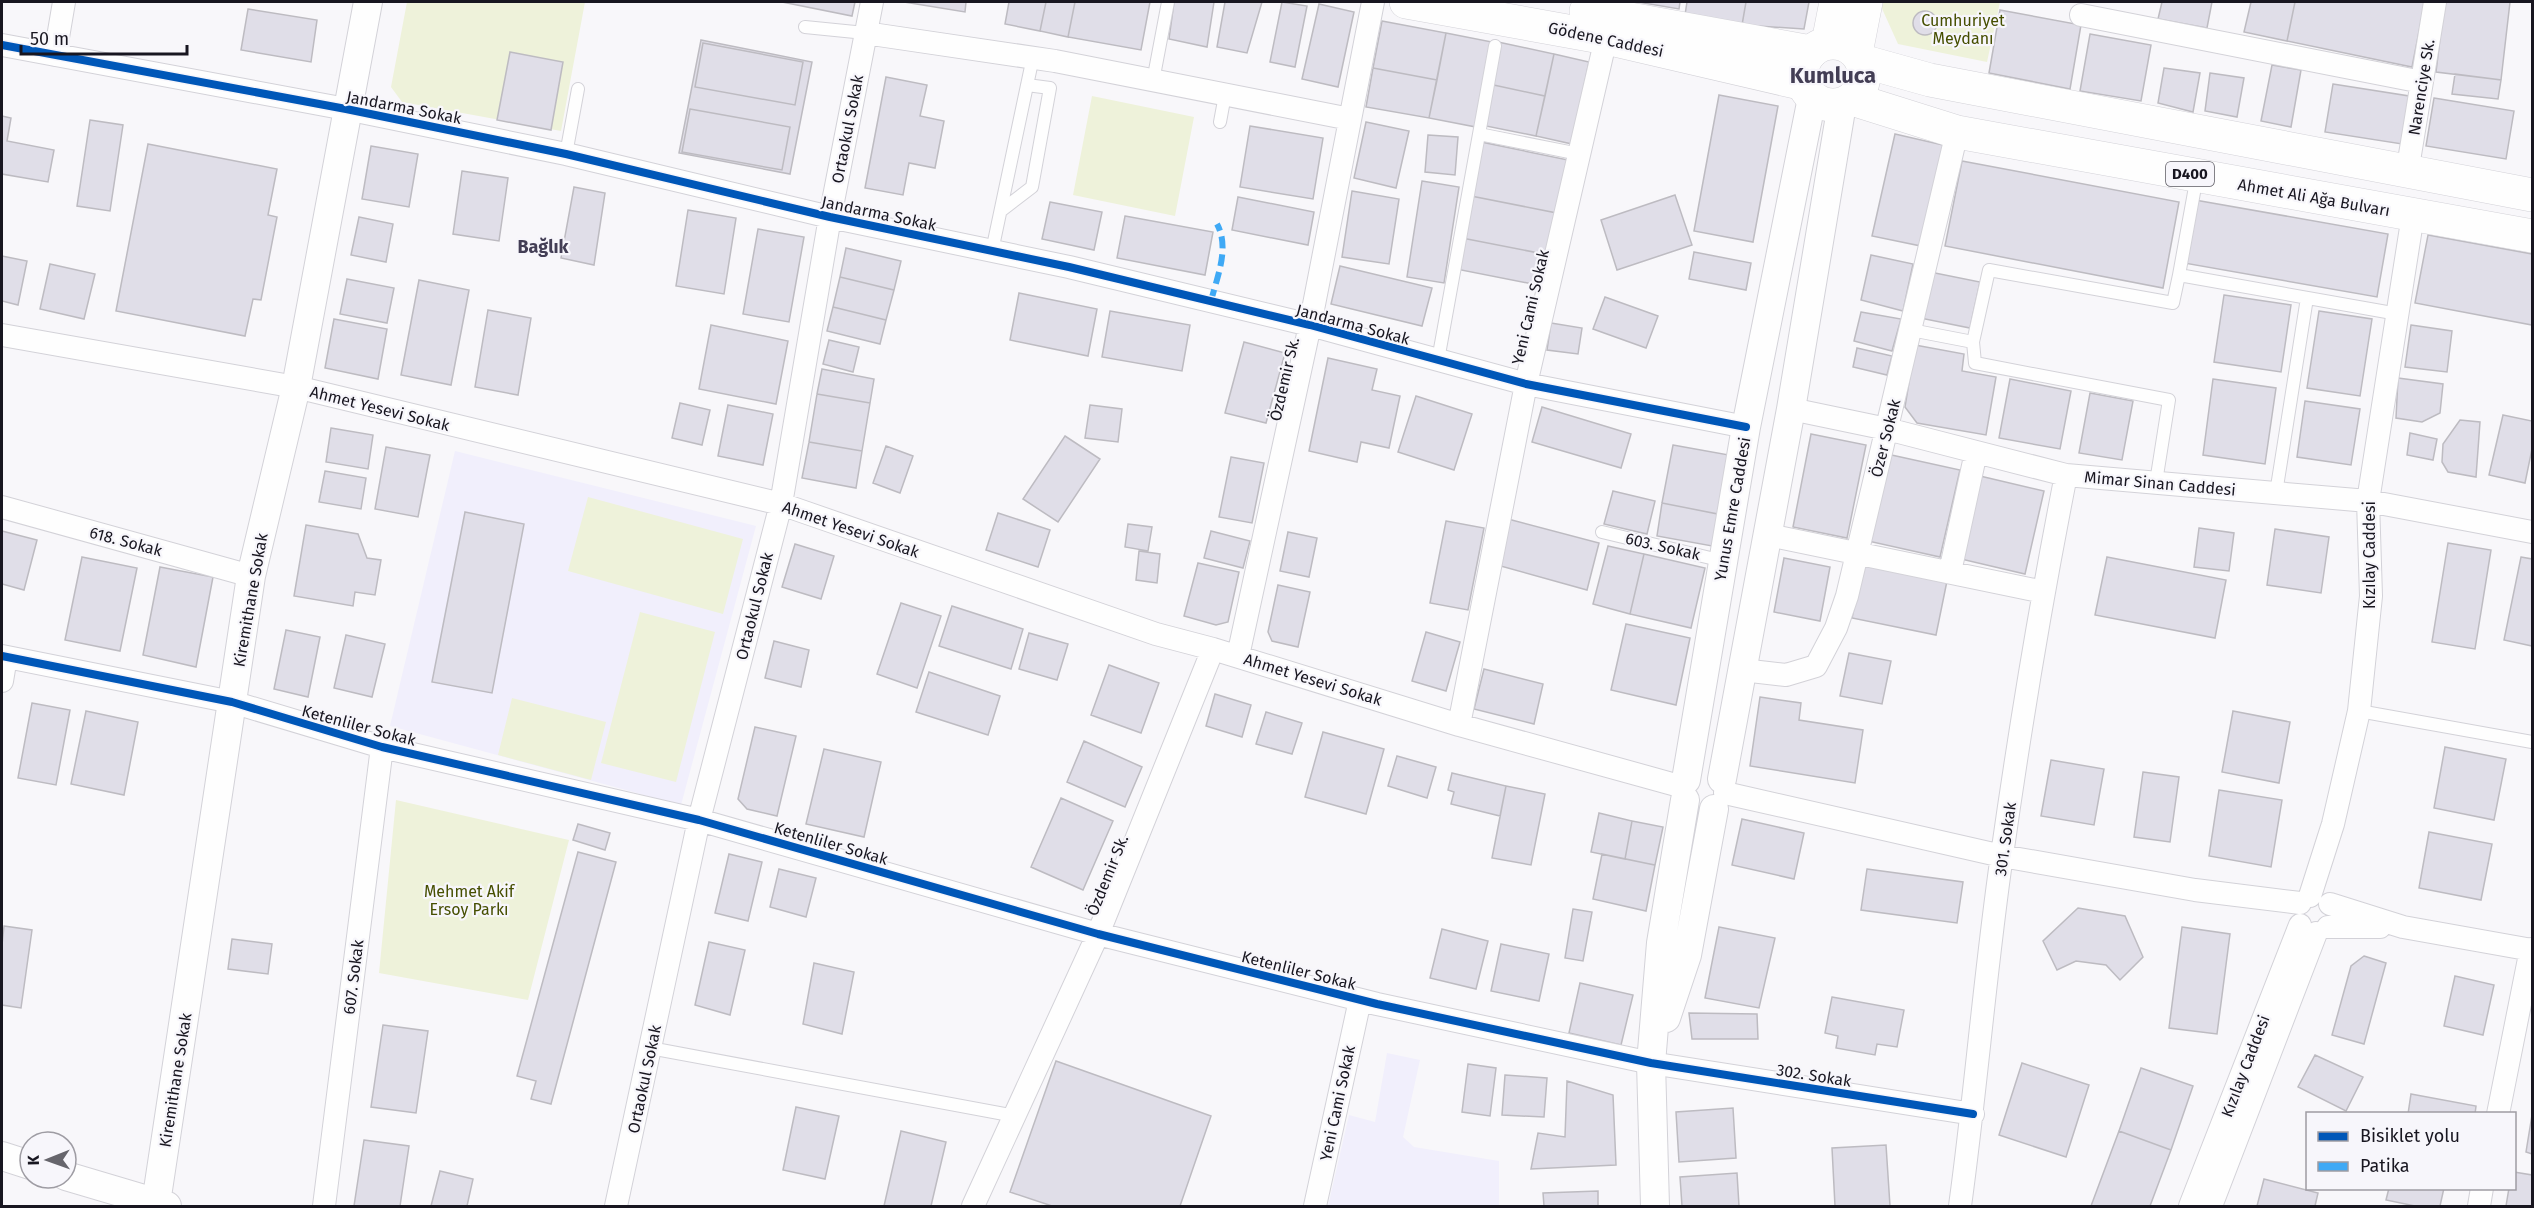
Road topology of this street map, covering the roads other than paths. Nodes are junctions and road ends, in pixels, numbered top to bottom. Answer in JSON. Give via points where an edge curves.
{"nodes":[{"id":1,"x":64,"y":2,"type":"edge"},
{"id":2,"x":368,"y":2,"type":"edge"},
{"id":3,"x":872,"y":2,"type":"edge"},
{"id":4,"x":1168,"y":2,"type":"edge"},
{"id":5,"x":1373,"y":2,"type":"edge"},
{"id":6,"x":1406,"y":2,"type":"edge"},
{"id":7,"x":1530,"y":2,"type":"edge"},
{"id":8,"x":1836,"y":2,"type":"edge"},
{"id":9,"x":1866,"y":2,"type":"edge"},
{"id":10,"x":2436,"y":2,"type":"edge"},
{"id":11,"x":2081,"y":15,"type":"dead end"},
{"id":12,"x":805,"y":27,"type":"dead end"},
{"id":13,"x":865,"y":33,"type":"junction"},
{"id":14,"x":1606,"y":38,"type":"junction"},
{"id":15,"x":2,"y":45,"type":"edge"},
{"id":16,"x":1495,"y":45,"type":"dead end"},
{"id":17,"x":1839,"y":52,"type":"junction"},
{"id":18,"x":55,"y":54,"type":"junction"},
{"id":19,"x":1033,"y":57,"type":"junction"},
{"id":20,"x":1153,"y":81,"type":"junction"},
{"id":21,"x":2422,"y":82,"type":"junction"},
{"id":22,"x":1027,"y":85,"type":"junction"},
{"id":23,"x":579,"y":89,"type":"dead end"},
{"id":24,"x":1225,"y":95,"type":"junction"},
{"id":25,"x":1827,"y":96,"type":"junction"},
{"id":26,"x":346,"y":109,"type":"junction"},
{"id":27,"x":1350,"y":119,"type":"junction"},
{"id":28,"x":1220,"y":122,"type":"dead end"},
{"id":29,"x":1957,"y":132,"type":"junction"},
{"id":30,"x":1479,"y":134,"type":"junction"},
{"id":31,"x":566,"y":154,"type":"junction"},
{"id":32,"x":1579,"y":154,"type":"junction"},
{"id":33,"x":2407,"y":172,"type":"junction"},
{"id":34,"x":2197,"y":176,"type":"junction"},
{"id":35,"x":2532,"y":195,"type":"edge"},
{"id":36,"x":1002,"y":210,"type":"junction"},
{"id":37,"x":2413,"y":215,"type":"junction"},
{"id":38,"x":830,"y":217,"type":"junction"},
{"id":39,"x":2532,"y":236,"type":"edge"},
{"id":40,"x":993,"y":251,"type":"junction"},
{"id":41,"x":2179,"y":275,"type":"junction"},
{"id":42,"x":2307,"y":298,"type":"junction"},
{"id":43,"x":2398,"y":314,"type":"junction"},
{"id":44,"x":1310,"y":326,"type":"junction"},
{"id":45,"x":1911,"y":330,"type":"junction"},
{"id":46,"x":2,"y":335,"type":"edge"},
{"id":47,"x":1973,"y":342,"type":"junction"},
{"id":48,"x":1438,"y":360,"type":"junction"},
{"id":49,"x":1526,"y":384,"type":"junction"},
{"id":50,"x":296,"y":387,"type":"junction"},
{"id":51,"x":1791,"y":409,"type":"junction"},
{"id":52,"x":1746,"y":427,"type":"junction"},
{"id":53,"x":1887,"y":429,"type":"junction"},
{"id":54,"x":1976,"y":452,"type":"junction"},
{"id":55,"x":2066,"y":475,"type":"junction"},
{"id":56,"x":2156,"y":482,"type":"junction"},
{"id":57,"x":2276,"y":493,"type":"junction"},
{"id":58,"x":2368,"y":501,"type":"junction"},
{"id":59,"x":781,"y":504,"type":"junction"},
{"id":60,"x":2,"y":507,"type":"edge"},
{"id":61,"x":1602,"y":532,"type":"dead end"},
{"id":62,"x":2532,"y":532,"type":"edge"},
{"id":63,"x":1768,"y":535,"type":"junction"},
{"id":64,"x":1857,"y":553,"type":"junction"},
{"id":65,"x":1724,"y":561,"type":"junction"},
{"id":66,"x":1950,"y":572,"type":"junction"},
{"id":67,"x":251,"y":576,"type":"junction"},
{"id":68,"x":2044,"y":592,"type":"junction"},
{"id":69,"x":1214,"y":649,"type":"junction"},
{"id":70,"x":4,"y":656,"type":"edge"},
{"id":71,"x":1238,"y":656,"type":"junction"},
{"id":72,"x":1742,"y":670,"type":"junction"},
{"id":73,"x":2,"y":681,"type":"edge"},
{"id":74,"x":232,"y":702,"type":"junction"},
{"id":75,"x":2359,"y":711,"type":"junction"},
{"id":76,"x":1459,"y":725,"type":"junction"},
{"id":77,"x":2532,"y":742,"type":"edge"},
{"id":78,"x":382,"y":747,"type":"junction"},
{"id":79,"x":1685,"y":789,"type":"junction"},
{"id":80,"x":1720,"y":793,"type":"junction"},
{"id":81,"x":699,"y":820,"type":"junction"},
{"id":82,"x":2002,"y":856,"type":"junction"},
{"id":83,"x":2314,"y":913,"type":"junction"},
{"id":84,"x":1098,"y":934,"type":"junction"},
{"id":85,"x":2532,"y":950,"type":"edge"},
{"id":86,"x":1360,"y":1000,"type":"junction"},
{"id":87,"x":650,"y":1048,"type":"junction"},
{"id":88,"x":1651,"y":1063,"type":"junction"},
{"id":89,"x":2498,"y":1112,"type":"edge"},
{"id":90,"x":1973,"y":1114,"type":"junction"},
{"id":91,"x":1015,"y":1116,"type":"junction"},
{"id":92,"x":2,"y":1156,"type":"edge"},
{"id":93,"x":18,"y":1161,"type":"edge"},
{"id":94,"x":78,"y":1180,"type":"edge"},
{"id":95,"x":2482,"y":1190,"type":"edge"},
{"id":96,"x":160,"y":1205,"type":"edge"},
{"id":97,"x":324,"y":1206,"type":"edge"},
{"id":98,"x":616,"y":1206,"type":"edge"},
{"id":99,"x":974,"y":1206,"type":"edge"},
{"id":100,"x":1315,"y":1206,"type":"edge"},
{"id":101,"x":1655,"y":1206,"type":"edge"},
{"id":102,"x":1960,"y":1206,"type":"edge"},
{"id":103,"x":2190,"y":1206,"type":"edge"},
{"id":104,"x":2211,"y":1206,"type":"edge"},
{"id":105,"x":2479,"y":1206,"type":"edge"}],
"edges":[{"from":1,"to":18,"type":"street"},
{"from":2,"to":26,"type":"street","name":"Kiremithane Sokak"},
{"from":3,"to":13,"type":"street","name":"Ortaokul Sokak"},
{"from":4,"to":20,"type":"lane"},
{"from":5,"to":27,"type":"street","name":"Özdemir Sk."},
{"from":6,"to":14,"type":"main road","name":"Gödene Caddesi"},
{"from":7,"to":17,"type":"main road","name":"Gödene Caddesi"},
{"from":8,"to":17,"type":"main road"},
{"from":9,"to":17,"type":"main road"},
{"from":10,"to":21,"type":"street","name":"Narenciye Sk."},
{"from":11,"to":21,"type":"street"},
{"from":12,"to":13,"type":"lane"},
{"from":13,"to":19,"type":"street"},
{"from":13,"to":38,"type":"street","name":"Ortaokul Sokak"},
{"from":14,"to":25,"type":"main road","name":"Gödene Caddesi"},
{"from":14,"to":32,"type":"street","name":"Yeni Cami Sokak"},
{"from":15,"to":18,"type":"street","name":"Jandarma Sokak"},
{"from":16,"to":30,"type":"lane"},
{"from":17,"to":25,"type":"main road","via":[[1803,67]]},
{"from":17,"to":25,"type":"main road","via":[[1864,72],[1863,82]]},
{"from":17,"to":33,"type":"main road","via":[[1930,80]]},
{"from":18,"to":26,"type":"street","name":"Jandarma Sokak"},
{"from":19,"to":20,"type":"street"},
{"from":19,"to":22,"type":"lane"},
{"from":20,"to":24,"type":"street"},
{"from":21,"to":33,"type":"street","name":"Narenciye Sk."},
{"from":22,"to":36,"type":"lane"},
{"from":22,"to":36,"type":"lane","via":[[1050,88],[1032,187]]},
{"from":23,"to":31,"type":"lane"},
{"from":24,"to":27,"type":"street"},
{"from":24,"to":28,"type":"lane"},
{"from":25,"to":29,"type":"main road","name":"Ahmet Ali Ağa Bulvarı","number":"D400"},
{"from":25,"to":51,"type":"street","name":"Yunus Emre Caddesi"},
{"from":25,"to":52,"type":"street","name":"Yunus Emre Caddesi"},
{"from":26,"to":31,"type":"street","name":"Jandarma Sokak"},
{"from":26,"to":50,"type":"street","name":"Kiremithane Sokak"},
{"from":27,"to":44,"type":"street","name":"Özdemir Sk."},
{"from":29,"to":34,"type":"main road","name":"Ahmet Ali Ağa Bulvarı","number":"D400"},
{"from":29,"to":45,"type":"street","name":"Özer Sokak"},
{"from":30,"to":32,"type":"lane"},
{"from":30,"to":48,"type":"lane"},
{"from":31,"to":38,"type":"street","name":"Jandarma Sokak"},
{"from":32,"to":49,"type":"street","name":"Yeni Cami Sokak"},
{"from":33,"to":35,"type":"main road"},
{"from":34,"to":37,"type":"main road","name":"Ahmet Ali Ağa Bulvarı","number":"D400"},
{"from":34,"to":41,"type":"lane"},
{"from":36,"to":40,"type":"lane"},
{"from":37,"to":39,"type":"main road","name":"Ahmet Ali Ağa Bulvarı","number":"D400"},
{"from":37,"to":43,"type":"street","name":"Kızılay Caddesi"},
{"from":38,"to":40,"type":"street","name":"Jandarma Sokak"},
{"from":38,"to":59,"type":"street","name":"Ortaokul Sokak"},
{"from":40,"to":44,"type":"street","name":"Jandarma Sokak"},
{"from":41,"to":42,"type":"lane"},
{"from":41,"to":47,"type":"lane","via":[[2172,309],[1989,270]]},
{"from":42,"to":43,"type":"lane"},
{"from":42,"to":57,"type":"lane"},
{"from":43,"to":58,"type":"street","name":"Kızılay Caddesi"},
{"from":44,"to":48,"type":"street","name":"Jandarma Sokak"},
{"from":44,"to":71,"type":"street","name":"Özdemir Sk."},
{"from":45,"to":47,"type":"lane"},
{"from":45,"to":53,"type":"street","name":"Özer Sokak"},
{"from":46,"to":50,"type":"street","name":"Ahmet Yesevi Sokak"},
{"from":47,"to":56,"type":"lane","via":[[1975,363],[2169,400]]},
{"from":48,"to":49,"type":"street","name":"Jandarma Sokak"},
{"from":49,"to":52,"type":"street","name":"Jandarma Sokak"},
{"from":49,"to":76,"type":"street","name":"Yeni Cami Sokak"},
{"from":50,"to":59,"type":"street","name":"Ahmet Yesevi Sokak"},
{"from":50,"to":67,"type":"street","name":"Kiremithane Sokak"},
{"from":51,"to":53,"type":"street","name":"Mimar Sinan Caddesi"},
{"from":51,"to":63,"type":"street","name":"Yunus Emre Caddesi"},
{"from":52,"to":65,"type":"street","name":"Yunus Emre Caddesi"},
{"from":53,"to":54,"type":"street","name":"Mimar Sinan Caddesi"},
{"from":53,"to":64,"type":"street","name":"Özer Sokak"},
{"from":54,"to":55,"type":"street","name":"Mimar Sinan Caddesi"},
{"from":54,"to":66,"type":"street"},
{"from":55,"to":56,"type":"street","name":"Mimar Sinan Caddesi"},
{"from":55,"to":68,"type":"street","name":"301. Sokak"},
{"from":56,"to":57,"type":"street","name":"Mimar Sinan Caddesi"},
{"from":57,"to":58,"type":"street","name":"Mimar Sinan Caddesi"},
{"from":58,"to":62,"type":"street","name":"Mimar Sinan Caddesi"},
{"from":58,"to":75,"type":"street","name":"Kızılay Caddesi","via":[[2371,596]]},
{"from":59,"to":69,"type":"street","name":"Ahmet Yesevi Sokak","via":[[1146,630]]},
{"from":59,"to":81,"type":"street","name":"Ortaokul Sokak"},
{"from":60,"to":67,"type":"street","name":"618. Sokak"},
{"from":61,"to":65,"type":"lane","name":"603. Sokak"},
{"from":63,"to":64,"type":"street"},
{"from":63,"to":72,"type":"street","name":"Yunus Emre Caddesi"},
{"from":64,"to":66,"type":"street"},
{"from":64,"to":72,"type":"street","name":"Özer Sokak","via":[[1836,628],[1816,666],[1786,675]]},
{"from":65,"to":79,"type":"street","name":"Yunus Emre Caddesi"},
{"from":66,"to":68,"type":"street"},
{"from":67,"to":74,"type":"street","name":"Kiremithane Sokak"},
{"from":68,"to":82,"type":"street","name":"301. Sokak"},
{"from":69,"to":71,"type":"street","name":"Ahmet Yesevi Sokak"},
{"from":69,"to":84,"type":"street","name":"Özdemir Sk."},
{"from":70,"to":73,"type":"street"},
{"from":70,"to":74,"type":"street","name":"Ketenliler Sokak"},
{"from":71,"to":76,"type":"street","name":"Ahmet Yesevi Sokak"},
{"from":72,"to":80,"type":"street","name":"Yunus Emre Caddesi"},
{"from":74,"to":78,"type":"street","name":"Ketenliler Sokak"},
{"from":74,"to":96,"type":"street","name":"Kiremithane Sokak"},
{"from":75,"to":77,"type":"lane"},
{"from":75,"to":83,"type":"street","name":"Kızılay Caddesi"},
{"from":76,"to":79,"type":"street","name":"Ahmet Yesevi Sokak"},
{"from":78,"to":81,"type":"street","name":"Ketenliler Sokak"},
{"from":78,"to":97,"type":"street","name":"607. Sokak"},
{"from":79,"to":80,"type":"street","via":[[1695,809],[1708,811]]},
{"from":79,"to":80,"type":"street","via":[[1696,771],[1704,769],[1717,774]]},
{"from":79,"to":88,"type":"street","name":"Yunus Emre Caddesi","via":[[1661,943]]},
{"from":80,"to":82,"type":"street"},
{"from":80,"to":88,"type":"street","name":"Yunus Emre Caddesi","via":[[1687,955]]},
{"from":81,"to":84,"type":"street","name":"Ketenliler Sokak"},
{"from":81,"to":87,"type":"street","name":"Ortaokul Sokak"},
{"from":82,"to":83,"type":"street"},
{"from":82,"to":90,"type":"street","name":"301. Sokak"},
{"from":83,"to":85,"type":"street"},
{"from":83,"to":103,"type":"street","name":"Kızılay Caddesi"},
{"from":83,"to":104,"type":"street","name":"Kızılay Caddesi"},
{"from":84,"to":86,"type":"street","name":"Ketenliler Sokak"},
{"from":84,"to":91,"type":"street","name":"Özdemir Sk."},
{"from":85,"to":89,"type":"street"},
{"from":86,"to":88,"type":"street","name":"Ketenliler Sokak"},
{"from":86,"to":100,"type":"street","name":"Yeni Cami Sokak"},
{"from":87,"to":91,"type":"lane"},
{"from":87,"to":98,"type":"street","name":"Ortaokul Sokak"},
{"from":88,"to":90,"type":"street","name":"302. Sokak"},
{"from":88,"to":101,"type":"street","name":"Yunus Emre Caddesi"},
{"from":90,"to":102,"type":"street","name":"301. Sokak"},
{"from":91,"to":99,"type":"street","name":"Özdemir Sk."},
{"from":92,"to":93,"type":"street"},
{"from":94,"to":96,"type":"street"},
{"from":95,"to":105,"type":"street"}]}
